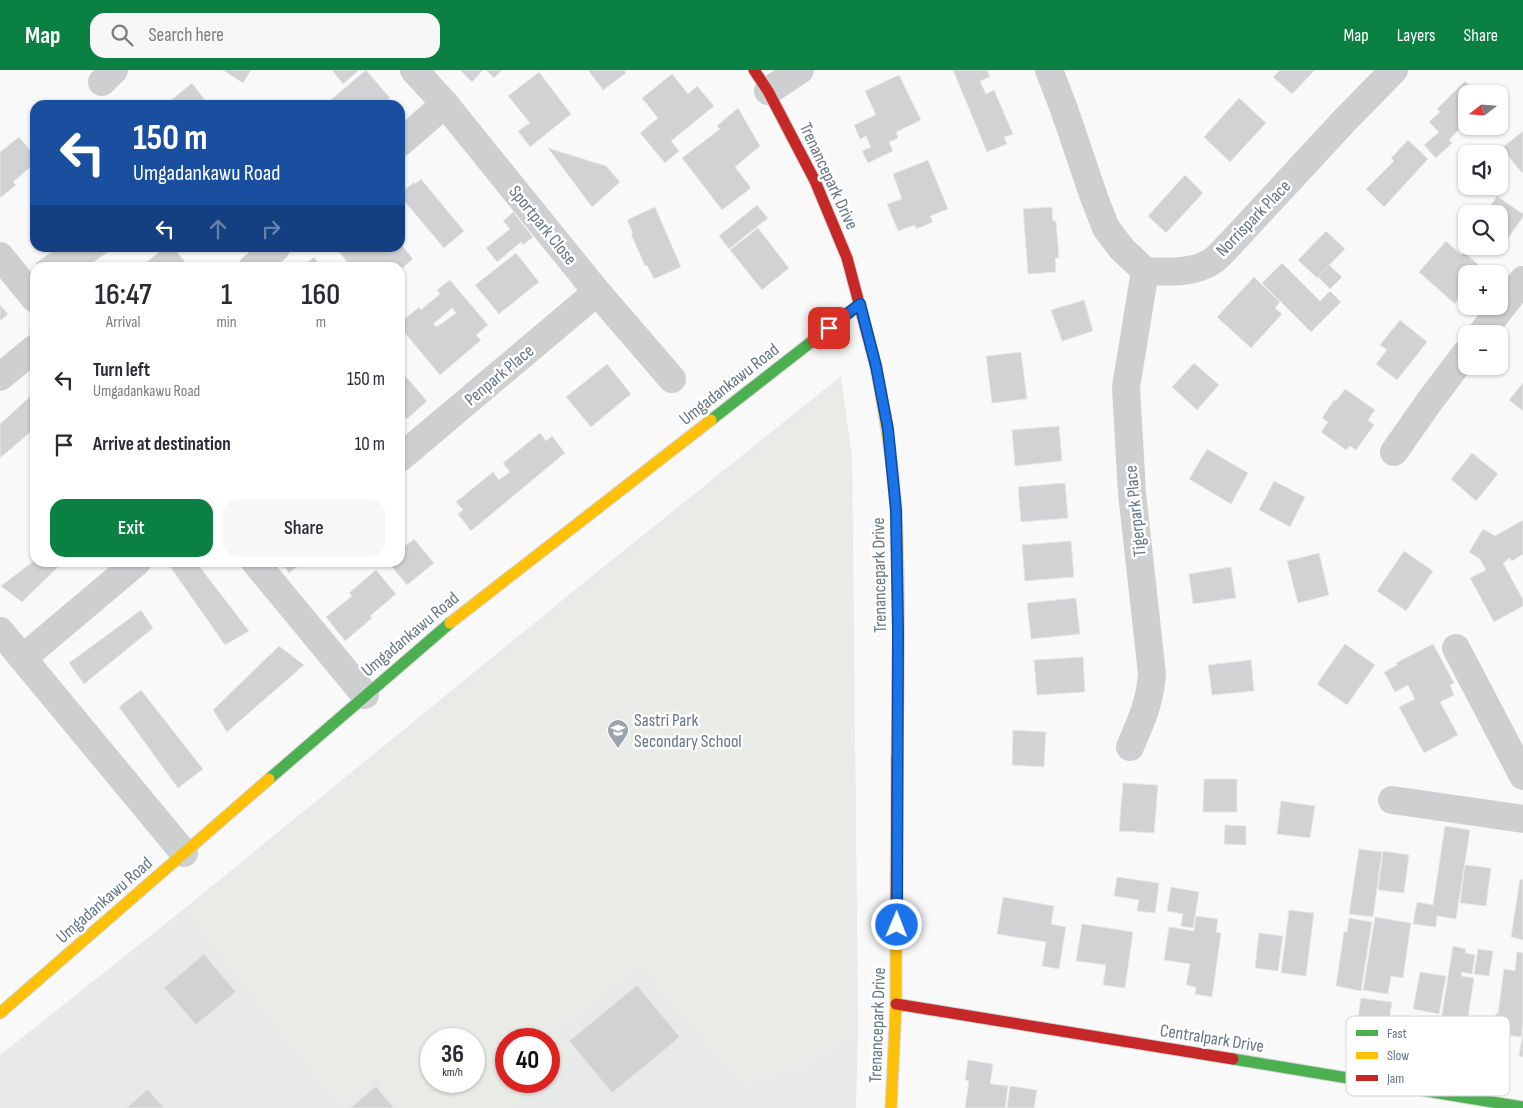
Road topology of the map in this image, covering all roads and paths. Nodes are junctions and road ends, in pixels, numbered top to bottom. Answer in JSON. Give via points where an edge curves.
{"nodes":[{"id":1,"x":414,"y":70,"type":"edge"},
{"id":2,"x":800,"y":70,"type":"edge"},
{"id":3,"x":1049,"y":70,"type":"edge"},
{"id":4,"x":1394,"y":70,"type":"edge"},
{"id":5,"x":761,"y":80,"type":"edge"},
{"id":6,"x":445,"y":104,"type":"junction"},
{"id":7,"x":405,"y":139,"type":"edge"},
{"id":8,"x":271,"y":252,"type":"edge"},
{"id":9,"x":0,"y":256,"type":"edge"},
{"id":10,"x":259,"y":262,"type":"edge"},
{"id":11,"x":1145,"y":271,"type":"junction"},
{"id":12,"x":1523,"y":280,"type":"edge"},
{"id":13,"x":30,"y":292,"type":"edge"},
{"id":14,"x":597,"y":292,"type":"junction"},
{"id":15,"x":860,"y":304,"type":"junction"},
{"id":16,"x":1488,"y":325,"type":"edge"},
{"id":17,"x":30,"y":352,"type":"edge"},
{"id":18,"x":1458,"y":364,"type":"edge"},
{"id":19,"x":0,"y":377,"type":"edge"},
{"id":20,"x":672,"y":379,"type":"dead end"},
{"id":21,"x":1394,"y":452,"type":"dead end"},
{"id":22,"x":405,"y":454,"type":"edge"},
{"id":23,"x":132,"y":567,"type":"edge"},
{"id":24,"x":259,"y":567,"type":"edge"},
{"id":25,"x":0,"y":631,"type":"edge"},
{"id":26,"x":1456,"y":648,"type":"dead end"},
{"id":27,"x":22,"y":658,"type":"junction"},
{"id":28,"x":365,"y":695,"type":"junction"},
{"id":29,"x":1130,"y":747,"type":"dead end"},
{"id":30,"x":1523,"y":776,"type":"edge"},
{"id":31,"x":1392,"y":800,"type":"dead end"},
{"id":32,"x":1523,"y":819,"type":"edge"},
{"id":33,"x":184,"y":853,"type":"junction"},
{"id":34,"x":896,"y":1004,"type":"junction"},
{"id":35,"x":0,"y":1013,"type":"edge"},
{"id":36,"x":1346,"y":1078,"type":"edge"},
{"id":37,"x":1456,"y":1096,"type":"edge"},
{"id":38,"x":1523,"y":1107,"type":"edge"},
{"id":39,"x":892,"y":1108,"type":"edge"}],
"edges":[{"from":1,"to":6,"type":"street","name":"Sportpark Close"},
{"from":2,"to":5,"type":"street"},
{"from":3,"to":11,"type":"street","via":[[1106,228]]},
{"from":4,"to":11,"type":"street","name":"Norrispark Place","via":[[1213,261],[1171,272]]},
{"from":5,"to":15,"type":"street","name":"Trenancepark Drive","via":[[815,181],[847,258]]},
{"from":6,"to":7,"type":"street"},
{"from":6,"to":14,"type":"street","name":"Sportpark Close"},
{"from":8,"to":10,"type":"street"},
{"from":9,"to":13,"type":"street"},
{"from":11,"to":29,"type":"street","name":"Tigerpark Place","via":[[1126,387],[1132,493],[1152,674],[1151,694]]},
{"from":12,"to":16,"type":"street"},
{"from":14,"to":20,"type":"street","name":"Sportpark Close"},
{"from":14,"to":22,"type":"street","name":"Penpark Place"},
{"from":15,"to":28,"type":"street","name":"Umgadankawu Road","via":[[436,633]]},
{"from":15,"to":34,"type":"street","name":"Trenancepark Drive","via":[[888,429],[896,510]]},
{"from":17,"to":19,"type":"street"},
{"from":18,"to":21,"type":"street"},
{"from":23,"to":27,"type":"street"},
{"from":24,"to":28,"type":"street"},
{"from":25,"to":27,"type":"street"},
{"from":26,"to":30,"type":"street"},
{"from":27,"to":33,"type":"street"},
{"from":28,"to":33,"type":"street","name":"Umgadankawu Road"},
{"from":31,"to":32,"type":"street"},
{"from":33,"to":35,"type":"street","name":"Umgadankawu Road"},
{"from":34,"to":36,"type":"street","name":"Centralpark Drive"},
{"from":34,"to":39,"type":"street","name":"Trenancepark Drive"},
{"from":37,"to":38,"type":"street","name":"Centralpark Drive"}]}
